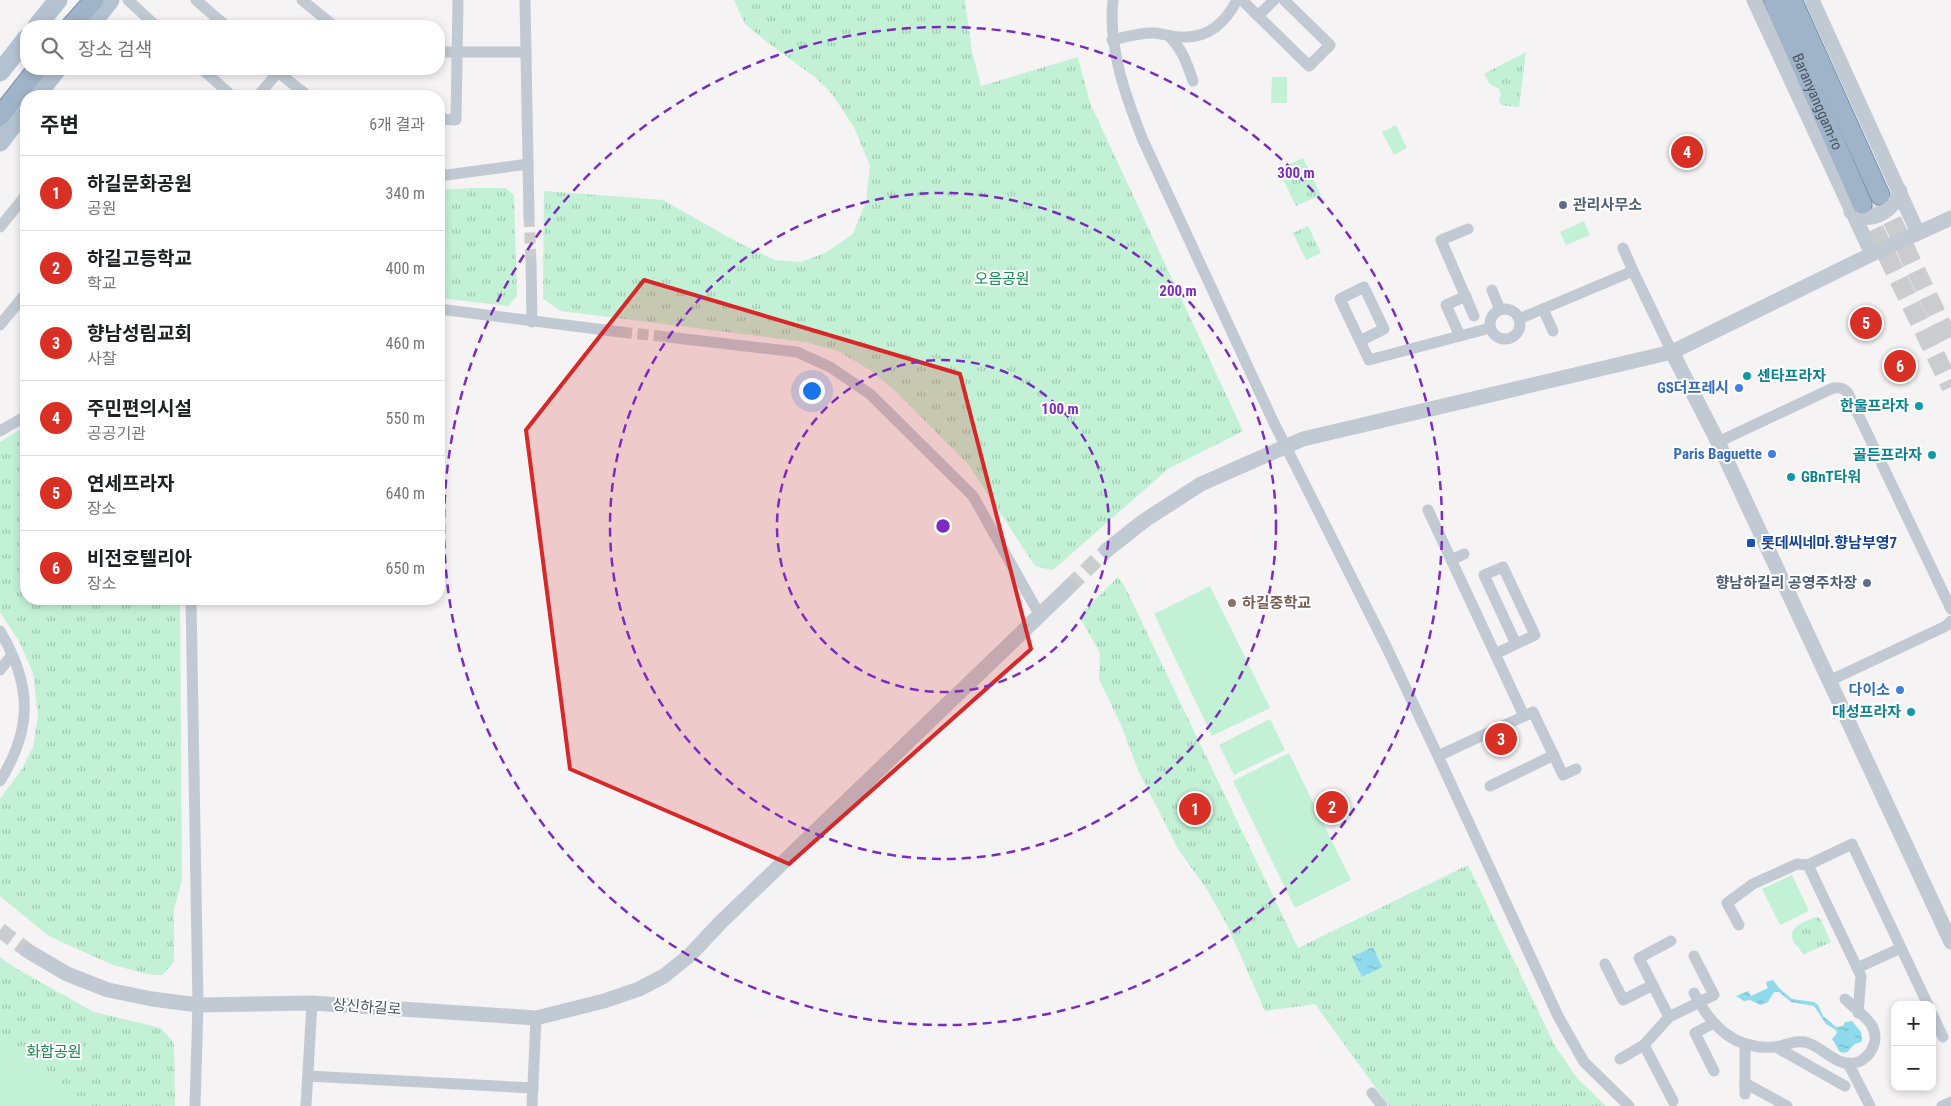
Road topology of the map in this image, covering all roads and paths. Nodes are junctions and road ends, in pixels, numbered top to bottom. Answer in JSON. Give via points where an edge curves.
{"nodes":[{"id":1,"x":58,"y":0,"type":"edge"},
{"id":2,"x":84,"y":0,"type":"edge"},
{"id":3,"x":94,"y":0,"type":"edge"},
{"id":4,"x":110,"y":0,"type":"edge"},
{"id":5,"x":128,"y":0,"type":"edge"},
{"id":6,"x":196,"y":0,"type":"edge"},
{"id":7,"x":302,"y":0,"type":"edge"},
{"id":8,"x":458,"y":0,"type":"edge"},
{"id":9,"x":525,"y":0,"type":"edge"},
{"id":10,"x":1112,"y":0,"type":"edge"},
{"id":11,"x":1236,"y":0,"type":"edge"},
{"id":12,"x":1242,"y":0,"type":"edge"},
{"id":13,"x":1274,"y":0,"type":"edge"},
{"id":14,"x":1284,"y":0,"type":"edge"},
{"id":15,"x":1754,"y":0,"type":"edge"},
{"id":16,"x":1773,"y":0,"type":"edge"},
{"id":17,"x":1792,"y":0,"type":"edge"},
{"id":18,"x":1812,"y":0,"type":"edge"},
{"id":19,"x":1258,"y":16,"type":"junction"},
{"id":20,"x":42,"y":20,"type":"edge"},
{"id":21,"x":67,"y":20,"type":"edge"},
{"id":22,"x":76,"y":20,"type":"edge"},
{"id":23,"x":95,"y":20,"type":"edge"},
{"id":24,"x":150,"y":20,"type":"edge"},
{"id":25,"x":219,"y":20,"type":"edge"},
{"id":26,"x":327,"y":20,"type":"edge"},
{"id":27,"x":1169,"y":36,"type":"junction"},
{"id":28,"x":1112,"y":40,"type":"junction"},
{"id":29,"x":20,"y":47,"type":"edge"},
{"id":30,"x":445,"y":52,"type":"edge"},
{"id":31,"x":457,"y":52,"type":"junction"},
{"id":32,"x":526,"y":52,"type":"junction"},
{"id":33,"x":0,"y":72,"type":"edge"},
{"id":34,"x":23,"y":75,"type":"edge"},
{"id":35,"x":32,"y":75,"type":"edge"},
{"id":36,"x":52,"y":75,"type":"edge"},
{"id":37,"x":209,"y":75,"type":"edge"},
{"id":38,"x":273,"y":75,"type":"edge"},
{"id":39,"x":281,"y":75,"type":"edge"},
{"id":40,"x":1193,"y":81,"type":"dead end"},
{"id":41,"x":20,"y":90,"type":"edge"},
{"id":42,"x":41,"y":90,"type":"edge"},
{"id":43,"x":225,"y":90,"type":"edge"},
{"id":44,"x":262,"y":90,"type":"edge"},
{"id":45,"x":300,"y":90,"type":"edge"},
{"id":46,"x":20,"y":91,"type":"edge"},
{"id":47,"x":0,"y":103,"type":"edge"},
{"id":48,"x":0,"y":116,"type":"edge"},
{"id":49,"x":20,"y":116,"type":"edge"},
{"id":50,"x":445,"y":119,"type":"edge"},
{"id":51,"x":0,"y":142,"type":"edge"},
{"id":52,"x":528,"y":164,"type":"junction"},
{"id":53,"x":445,"y":175,"type":"edge"},
{"id":54,"x":1900,"y":191,"type":"junction"},
{"id":55,"x":1880,"y":196,"type":"tunnel mouth"},
{"id":56,"x":20,"y":202,"type":"edge"},
{"id":57,"x":1857,"y":208,"type":"junction"},
{"id":58,"x":530,"y":216,"type":"tunnel mouth"},
{"id":59,"x":1951,"y":218,"type":"edge"},
{"id":60,"x":0,"y":227,"type":"edge"},
{"id":61,"x":1468,"y":228,"type":"dead end"},
{"id":62,"x":1918,"y":233,"type":"junction"},
{"id":63,"x":1623,"y":248,"type":"dead end"},
{"id":64,"x":1872,"y":254,"type":"junction"},
{"id":65,"x":531,"y":262,"type":"tunnel mouth"},
{"id":66,"x":1632,"y":270,"type":"junction"},
{"id":67,"x":1492,"y":290,"type":"dead end"},
{"id":68,"x":1466,"y":296,"type":"junction"},
{"id":69,"x":20,"y":300,"type":"edge"},
{"id":70,"x":1543,"y":309,"type":"junction"},
{"id":71,"x":445,"y":310,"type":"edge"},
{"id":72,"x":1500,"y":310,"type":"junction"},
{"id":73,"x":1474,"y":316,"type":"dead end"},
{"id":74,"x":1519,"y":319,"type":"junction"},
{"id":75,"x":532,"y":322,"type":"junction"},
{"id":76,"x":0,"y":325,"type":"edge"},
{"id":77,"x":1490,"y":328,"type":"junction"},
{"id":78,"x":1553,"y":331,"type":"dead end"},
{"id":79,"x":621,"y":332,"type":"tunnel mouth"},
{"id":80,"x":1460,"y":336,"type":"junction"},
{"id":81,"x":668,"y":337,"type":"tunnel mouth"},
{"id":82,"x":1360,"y":341,"type":"junction"},
{"id":83,"x":1672,"y":352,"type":"junction"},
{"id":84,"x":20,"y":419,"type":"edge"},
{"id":85,"x":0,"y":431,"type":"edge"},
{"id":86,"x":1718,"y":442,"type":"junction"},
{"id":87,"x":1286,"y":446,"type":"junction"},
{"id":88,"x":1428,"y":510,"type":"dead end"},
{"id":89,"x":1107,"y":550,"type":"tunnel mouth"},
{"id":90,"x":1464,"y":554,"type":"dead end"},
{"id":91,"x":1451,"y":560,"type":"junction"},
{"id":92,"x":1069,"y":588,"type":"tunnel mouth"},
{"id":93,"x":191,"y":605,"type":"edge"},
{"id":94,"x":1951,"y":609,"type":"edge"},
{"id":95,"x":1039,"y":614,"type":"junction"},
{"id":96,"x":1951,"y":621,"type":"edge"},
{"id":97,"x":0,"y":631,"type":"edge"},
{"id":98,"x":1516,"y":644,"type":"junction"},
{"id":99,"x":1495,"y":654,"type":"junction"},
{"id":100,"x":12,"y":655,"type":"junction"},
{"id":101,"x":0,"y":670,"type":"edge"},
{"id":102,"x":1829,"y":681,"type":"junction"},
{"id":103,"x":1524,"y":716,"type":"junction"},
{"id":104,"x":1554,"y":755,"type":"junction"},
{"id":105,"x":1438,"y":756,"type":"junction"},
{"id":106,"x":1576,"y":769,"type":"dead end"},
{"id":107,"x":0,"y":782,"type":"edge"},
{"id":108,"x":1490,"y":786,"type":"dead end"},
{"id":109,"x":1808,"y":865,"type":"junction"},
{"id":110,"x":1739,"y":924,"type":"dead end"},
{"id":111,"x":1671,"y":941,"type":"dead end"},
{"id":112,"x":1951,"y":942,"type":"edge"},
{"id":113,"x":1901,"y":948,"type":"junction"},
{"id":114,"x":28,"y":951,"type":"tunnel mouth"},
{"id":115,"x":1694,"y":956,"type":"dead end"},
{"id":116,"x":1606,"y":964,"type":"dead end"},
{"id":117,"x":1857,"y":968,"type":"junction"},
{"id":118,"x":1653,"y":985,"type":"junction"},
{"id":119,"x":1696,"y":998,"type":"junction"},
{"id":120,"x":1845,"y":999,"type":"dead end"},
{"id":121,"x":1926,"y":1001,"type":"edge"},
{"id":122,"x":312,"y":1003,"type":"junction"},
{"id":123,"x":198,"y":1005,"type":"junction"},
{"id":124,"x":1858,"y":1013,"type":"junction"},
{"id":125,"x":1669,"y":1017,"type":"junction"},
{"id":126,"x":536,"y":1018,"type":"junction"},
{"id":127,"x":1936,"y":1022,"type":"edge"},
{"id":128,"x":1714,"y":1023,"type":"junction"},
{"id":129,"x":1944,"y":1037,"type":"dead end"},
{"id":130,"x":1745,"y":1044,"type":"junction"},
{"id":131,"x":1644,"y":1045,"type":"junction"},
{"id":132,"x":1776,"y":1047,"type":"junction"},
{"id":133,"x":1620,"y":1059,"type":"dead end"},
{"id":134,"x":1848,"y":1063,"type":"junction"},
{"id":135,"x":1714,"y":1070,"type":"dead end"},
{"id":136,"x":308,"y":1076,"type":"junction"},
{"id":137,"x":1845,"y":1086,"type":"dead end"},
{"id":138,"x":533,"y":1088,"type":"junction"},
{"id":139,"x":1372,"y":1093,"type":"dead end"},
{"id":140,"x":1673,"y":1101,"type":"dead end"},
{"id":141,"x":1951,"y":1102,"type":"edge"},
{"id":142,"x":195,"y":1106,"type":"edge"},
{"id":143,"x":306,"y":1106,"type":"edge"},
{"id":144,"x":532,"y":1106,"type":"edge"},
{"id":145,"x":1382,"y":1106,"type":"edge"},
{"id":146,"x":1629,"y":1106,"type":"edge"},
{"id":147,"x":1787,"y":1106,"type":"edge"},
{"id":148,"x":1870,"y":1106,"type":"edge"},
{"id":149,"x":1942,"y":1106,"type":"edge"}],
"edges":[{"from":1,"to":20,"type":"main road"},
{"from":2,"to":21,"type":"highway"},
{"from":3,"to":22,"type":"highway"},
{"from":4,"to":23,"type":"main road"},
{"from":5,"to":24,"type":"street"},
{"from":6,"to":25,"type":"street"},
{"from":7,"to":26,"type":"street"},
{"from":8,"to":31,"type":"street"},
{"from":9,"to":32,"type":"street"},
{"from":10,"to":28,"type":"street"},
{"from":11,"to":27,"type":"street","via":[[1231,12],[1210,32],[1198,36]]},
{"from":12,"to":19,"type":"street"},
{"from":13,"to":19,"type":"street"},
{"from":14,"to":19,"type":"street","via":[[1333,45],[1309,66]]},
{"from":15,"to":57,"type":"street"},
{"from":16,"to":57,"type":"highway","name":"Baranyanggam-ro"},
{"from":17,"to":55,"type":"highway","name":"Baranyanggam-ro"},
{"from":18,"to":54,"type":"street"},
{"from":27,"to":28,"type":"street","via":[[1146,33]]},
{"from":27,"to":40,"type":"street","via":[[1179,46]]},
{"from":28,"to":87,"type":"street","via":[[1124,90],[1142,138]]},
{"from":29,"to":33,"type":"main road"},
{"from":30,"to":31,"type":"street"},
{"from":31,"to":32,"type":"street"},
{"from":31,"to":50,"type":"street","via":[[456,120]]},
{"from":32,"to":52,"type":"street"},
{"from":34,"to":47,"type":"highway"},
{"from":35,"to":41,"type":"highway"},
{"from":36,"to":42,"type":"main road"},
{"from":37,"to":43,"type":"street"},
{"from":38,"to":44,"type":"street"},
{"from":39,"to":45,"type":"street"},
{"from":46,"to":48,"type":"highway"},
{"from":49,"to":51,"type":"main road"},
{"from":52,"to":53,"type":"street"},
{"from":52,"to":58,"type":"street"},
{"from":54,"to":57,"type":"street","via":[[1893,205],[1880,215],[1863,218]]},
{"from":54,"to":62,"type":"street"},
{"from":56,"to":60,"type":"street"},
{"from":57,"to":64,"type":"street"},
{"from":59,"to":62,"type":"street"},
{"from":61,"to":68,"type":"street","via":[[1441,240]]},
{"from":62,"to":64,"type":"street"},
{"from":63,"to":66,"type":"street"},
{"from":64,"to":83,"type":"street"},
{"from":65,"to":75,"type":"street"},
{"from":66,"to":70,"type":"street"},
{"from":66,"to":83,"type":"street"},
{"from":67,"to":72,"type":"street"},
{"from":68,"to":73,"type":"street"},
{"from":68,"to":80,"type":"street","via":[[1446,305]]},
{"from":69,"to":76,"type":"street"},
{"from":70,"to":74,"type":"street"},
{"from":70,"to":78,"type":"street"},
{"from":71,"to":75,"type":"street"},
{"from":72,"to":74,"type":"street","via":[[1510,310]]},
{"from":72,"to":77,"type":"street","via":[[1492,317]]},
{"from":74,"to":77,"type":"street","via":[[1518,332],[1511,338],[1497,337]]},
{"from":75,"to":79,"type":"street"},
{"from":77,"to":80,"type":"street"},
{"from":80,"to":82,"type":"street","via":[[1369,360]]},
{"from":81,"to":95,"type":"street","via":[[797,352],[830,367],[870,394],[973,496]]},
{"from":82,"to":82,"type":"street","via":[[1340,299],[1364,288],[1384,329]]},
{"from":83,"to":86,"type":"street"},
{"from":83,"to":87,"type":"street","via":[[1307,438]]},
{"from":84,"to":85,"type":"street"},
{"from":86,"to":94,"type":"street","via":[[1833,388],[1845,390]]},
{"from":86,"to":102,"type":"street"},
{"from":87,"to":89,"type":"street","via":[[1201,484]]},
{"from":87,"to":105,"type":"street"},
{"from":88,"to":91,"type":"street"},
{"from":90,"to":91,"type":"street"},
{"from":91,"to":99,"type":"street"},
{"from":92,"to":95,"type":"street","name":"상신하길로"},
{"from":93,"to":123,"type":"street"},
{"from":95,"to":126,"type":"street","name":"상신하길로","via":[[720,923],[690,956],[664,976],[639,989]]},
{"from":96,"to":102,"type":"street"},
{"from":97,"to":100,"type":"street"},
{"from":98,"to":98,"type":"street","via":[[1535,635],[1503,567],[1484,575]]},
{"from":98,"to":99,"type":"street"},
{"from":99,"to":103,"type":"street"},
{"from":100,"to":101,"type":"street"},
{"from":100,"to":107,"type":"street","via":[[24,692],[25,712],[17,752]]},
{"from":102,"to":112,"type":"street"},
{"from":103,"to":104,"type":"street","via":[[1533,712]]},
{"from":103,"to":105,"type":"street"},
{"from":104,"to":106,"type":"street","via":[[1563,775]]},
{"from":104,"to":108,"type":"street"},
{"from":105,"to":146,"type":"street","via":[[1558,1016],[1584,1062]]},
{"from":109,"to":110,"type":"street","via":[[1796,864],[1752,884],[1727,903]]},
{"from":109,"to":113,"type":"street","via":[[1852,844]]},
{"from":109,"to":117,"type":"street"},
{"from":111,"to":118,"type":"street","via":[[1639,958]]},
{"from":113,"to":117,"type":"street"},
{"from":113,"to":121,"type":"street"},
{"from":114,"to":123,"type":"street","name":"상신하길로","via":[[66,974],[108,990]]},
{"from":115,"to":119,"type":"street","via":[[1714,995]]},
{"from":116,"to":118,"type":"street","via":[[1620,1002]]},
{"from":117,"to":124,"type":"street","via":[[1861,976]]},
{"from":118,"to":125,"type":"street"},
{"from":119,"to":125,"type":"street"},
{"from":119,"to":128,"type":"street"},
{"from":120,"to":124,"type":"street"},
{"from":122,"to":123,"type":"street","name":"상신하길로"},
{"from":122,"to":126,"type":"street","name":"상신하길로"},
{"from":122,"to":136,"type":"street"},
{"from":123,"to":142,"type":"street"},
{"from":124,"to":134,"type":"street","via":[[1872,1026],[1875,1042],[1867,1057]]},
{"from":125,"to":131,"type":"street"},
{"from":126,"to":138,"type":"street"},
{"from":127,"to":129,"type":"street"},
{"from":128,"to":130,"type":"street","via":[[1731,1038]]},
{"from":128,"to":135,"type":"street","via":[[1695,1033]]},
{"from":130,"to":132,"type":"street"},
{"from":130,"to":147,"type":"street","via":[[1745,1089]]},
{"from":131,"to":133,"type":"street"},
{"from":131,"to":140,"type":"street"},
{"from":132,"to":134,"type":"street","via":[[1807,1042]]},
{"from":132,"to":137,"type":"street"},
{"from":134,"to":148,"type":"street"},
{"from":136,"to":138,"type":"street"},
{"from":136,"to":143,"type":"street"},
{"from":138,"to":144,"type":"street"},
{"from":139,"to":145,"type":"street"},
{"from":141,"to":149,"type":"street"}]}
